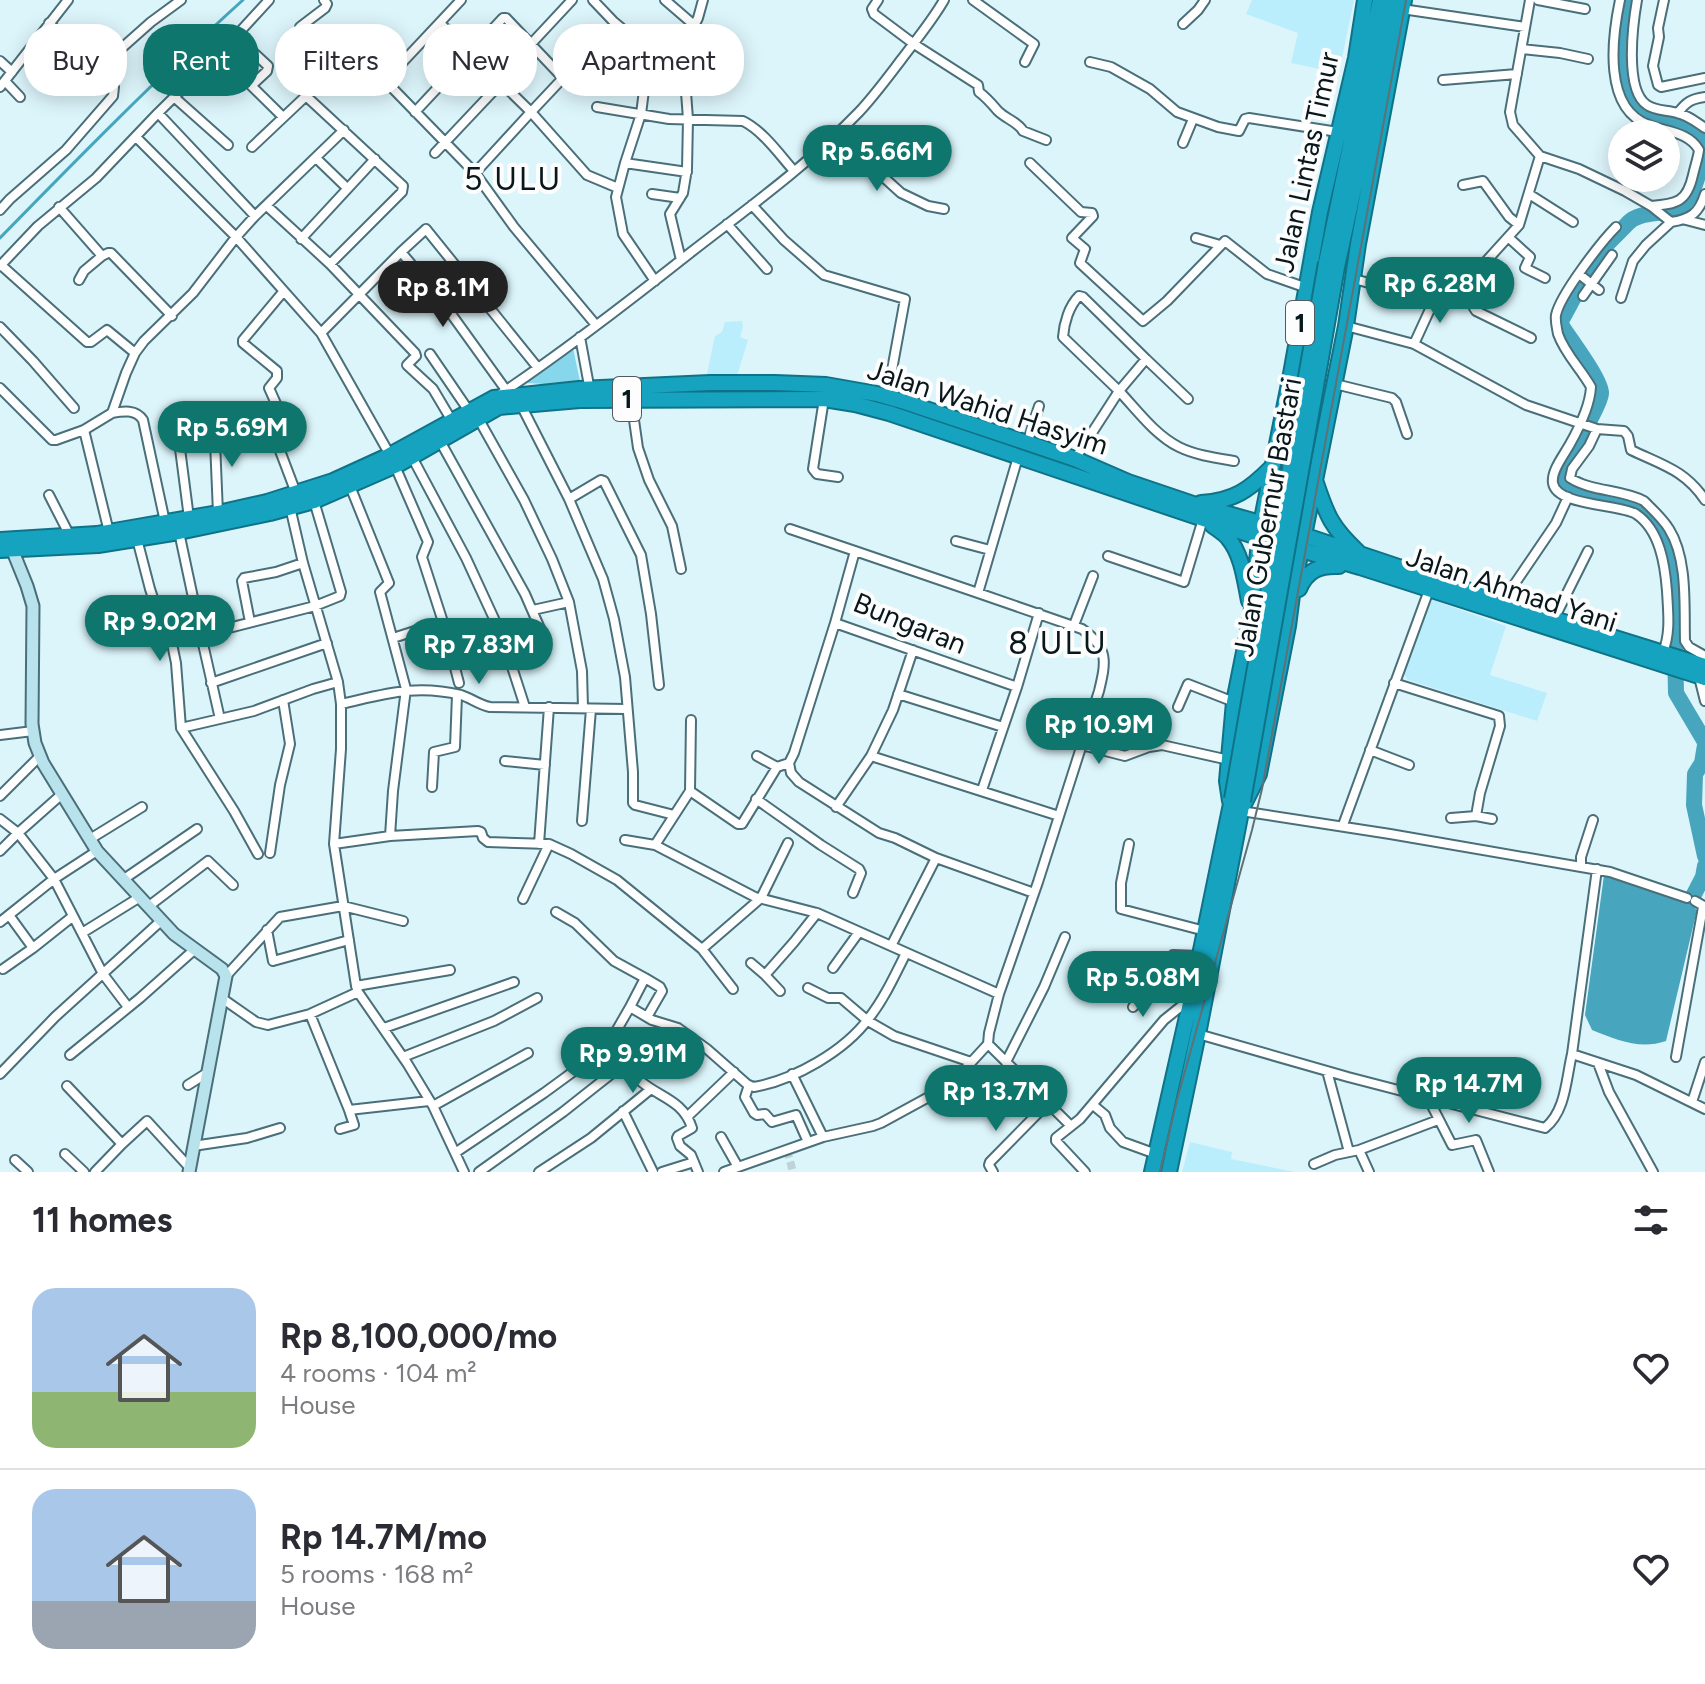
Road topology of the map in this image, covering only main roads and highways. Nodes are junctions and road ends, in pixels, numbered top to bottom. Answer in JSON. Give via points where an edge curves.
{"nodes":[{"id":1,"x":1365,"y":0,"type":"edge"},
{"id":2,"x":1380,"y":0,"type":"edge"},
{"id":3,"x":1399,"y":3,"type":"edge"},
{"id":4,"x":1383,"y":47,"type":"junction"},
{"id":5,"x":1356,"y":58,"type":"junction"},
{"id":6,"x":1351,"y":144,"type":"junction"},
{"id":7,"x":1332,"y":160,"type":"junction"},
{"id":8,"x":1359,"y":166,"type":"junction"},
{"id":9,"x":1370,"y":177,"type":"junction"},
{"id":10,"x":1331,"y":265,"type":"junction"},
{"id":11,"x":591,"y":394,"type":"junction"},
{"id":12,"x":474,"y":414,"type":"junction"},
{"id":13,"x":1277,"y":441,"type":"junction"},
{"id":14,"x":1321,"y":453,"type":"junction"},
{"id":15,"x":392,"y":460,"type":"junction"},
{"id":16,"x":1272,"y":467,"type":"junction"},
{"id":17,"x":1315,"y":482,"type":"junction"},
{"id":18,"x":293,"y":500,"type":"junction"},
{"id":19,"x":1193,"y":504,"type":"junction"},
{"id":20,"x":1204,"y":519,"type":"junction"},
{"id":21,"x":1261,"y":531,"type":"junction"},
{"id":22,"x":1304,"y":544,"type":"junction"},
{"id":23,"x":4,"y":547,"type":"edge"},
{"id":24,"x":1361,"y":562,"type":"junction"},
{"id":25,"x":1254,"y":586,"type":"junction"},
{"id":26,"x":1292,"y":595,"type":"junction"},
{"id":27,"x":1251,"y":617,"type":"junction"},
{"id":28,"x":1288,"y":626,"type":"junction"},
{"id":29,"x":1663,"y":656,"type":"junction"},
{"id":30,"x":1699,"y":668,"type":"edge"},
{"id":31,"x":1238,"y":805,"type":"junction"},
{"id":32,"x":1152,"y":1172,"type":"edge"},
{"id":33,"x":1169,"y":1172,"type":"edge"}],
"edges":[{"from":1,"to":5,"type":"highway","name":"Jalan Lintas Timur","number":"1"},
{"from":2,"to":4,"type":"highway","name":"Jalan Gubernur Bastari"},
{"from":3,"to":4,"type":"highway","name":"Jalan Gubernur Bastari"},
{"from":4,"to":5,"type":"highway"},
{"from":4,"to":6,"type":"highway","name":"Jalan Gubernur Bastari"},
{"from":4,"to":8,"type":"highway","name":"Jalan Gubernur Bastari"},
{"from":4,"to":9,"type":"highway","number":"1"},
{"from":5,"to":7,"type":"highway","name":"Jalan Lintas Timur","number":"1"},
{"from":6,"to":7,"type":"highway"},
{"from":6,"to":10,"type":"highway","name":"Jalan Gubernur Bastari"},
{"from":7,"to":13,"type":"highway","name":"Jalan Lintas Timur","number":"1"},
{"from":8,"to":9,"type":"highway"},
{"from":8,"to":10,"type":"highway","name":"Jalan Gubernur Bastari"},
{"from":9,"to":14,"type":"highway","number":"1"},
{"from":10,"to":31,"type":"highway","name":"Jalan Gubernur Bastari","bridge":true},
{"from":11,"to":12,"type":"highway","name":"Jalan Wahid Hasyim","number":"1"},
{"from":11,"to":12,"type":"highway","name":"Jalan Wahid Hasyim","number":"1","via":[[500,394]]},
{"from":11,"to":19,"type":"highway","name":"Jalan Wahid Hasyim","number":"1","via":[[710,383],[826,385],[887,397]]},
{"from":11,"to":20,"type":"highway","name":"Jalan Wahid Hasyim","number":"1","via":[[855,404]]},
{"from":12,"to":15,"type":"highway","name":"Jalan Wahid Hasyim","number":"1","via":[[452,421]]},
{"from":12,"to":15,"type":"highway","name":"Jalan Wahid Hasyim","number":"1","via":[[412,457]]},
{"from":13,"to":14,"type":"highway","via":[[1300,459]]},
{"from":13,"to":16,"type":"highway","name":"Jalan Lintas Timur","number":"1"},
{"from":14,"to":17,"type":"highway","number":"1"},
{"from":15,"to":18,"type":"highway","name":"Jalan Wahid Hasyim","number":"1"},
{"from":15,"to":18,"type":"highway","name":"Jalan Wahid Hasyim","number":"1","via":[[314,501]]},
{"from":16,"to":19,"type":"highway","via":[[1232,498]]},
{"from":16,"to":21,"type":"highway","name":"Jalan Lintas Timur","number":"1"},
{"from":17,"to":22,"type":"highway","number":"1"},
{"from":17,"to":24,"type":"highway","via":[[1331,524]]},
{"from":18,"to":23,"type":"highway","name":"Jalan Wahid Hasyim","number":"1"},
{"from":18,"to":23,"type":"highway","name":"Jalan Wahid Hasyim","number":"1","via":[[137,539]]},
{"from":19,"to":21,"type":"highway","name":"Jalan Wahid Hasyim","number":"1"},
{"from":20,"to":21,"type":"highway","name":"Jalan Wahid Hasyim","number":"1"},
{"from":20,"to":27,"type":"highway","via":[[1228,538],[1235,551]]},
{"from":21,"to":22,"type":"highway","name":"Jalan Wahid Hasyim","number":"1"},
{"from":21,"to":25,"type":"highway","name":"Jalan Gubernur Bastari"},
{"from":22,"to":24,"type":"highway","name":"Jalan Ahmad Yani"},
{"from":22,"to":26,"type":"highway","name":"Jalan Gubernur Bastari"},
{"from":24,"to":28,"type":"highway","via":[[1308,573]]},
{"from":24,"to":29,"type":"highway","name":"Jalan Ahmad Yani","via":[[1503,601]]},
{"from":24,"to":29,"type":"highway","name":"Jalan Ahmad Yani","via":[[1429,590]]},
{"from":25,"to":26,"type":"highway","via":[[1274,581]]},
{"from":25,"to":27,"type":"highway","name":"Jalan Gubernur Bastari"},
{"from":26,"to":28,"type":"highway","name":"Jalan Gubernur Bastari"},
{"from":27,"to":31,"type":"highway","name":"Jalan Gubernur Bastari","via":[[1234,702],[1227,781]]},
{"from":28,"to":31,"type":"highway","name":"Jalan Gubernur Bastari","via":[[1259,774]]},
{"from":29,"to":30,"type":"highway","name":"Jalan Ahmad Yani"},
{"from":31,"to":32,"type":"highway","name":"Jalan Gubernur Bastari"},
{"from":31,"to":33,"type":"highway","name":"Jalan Gubernur Bastari"}]}
